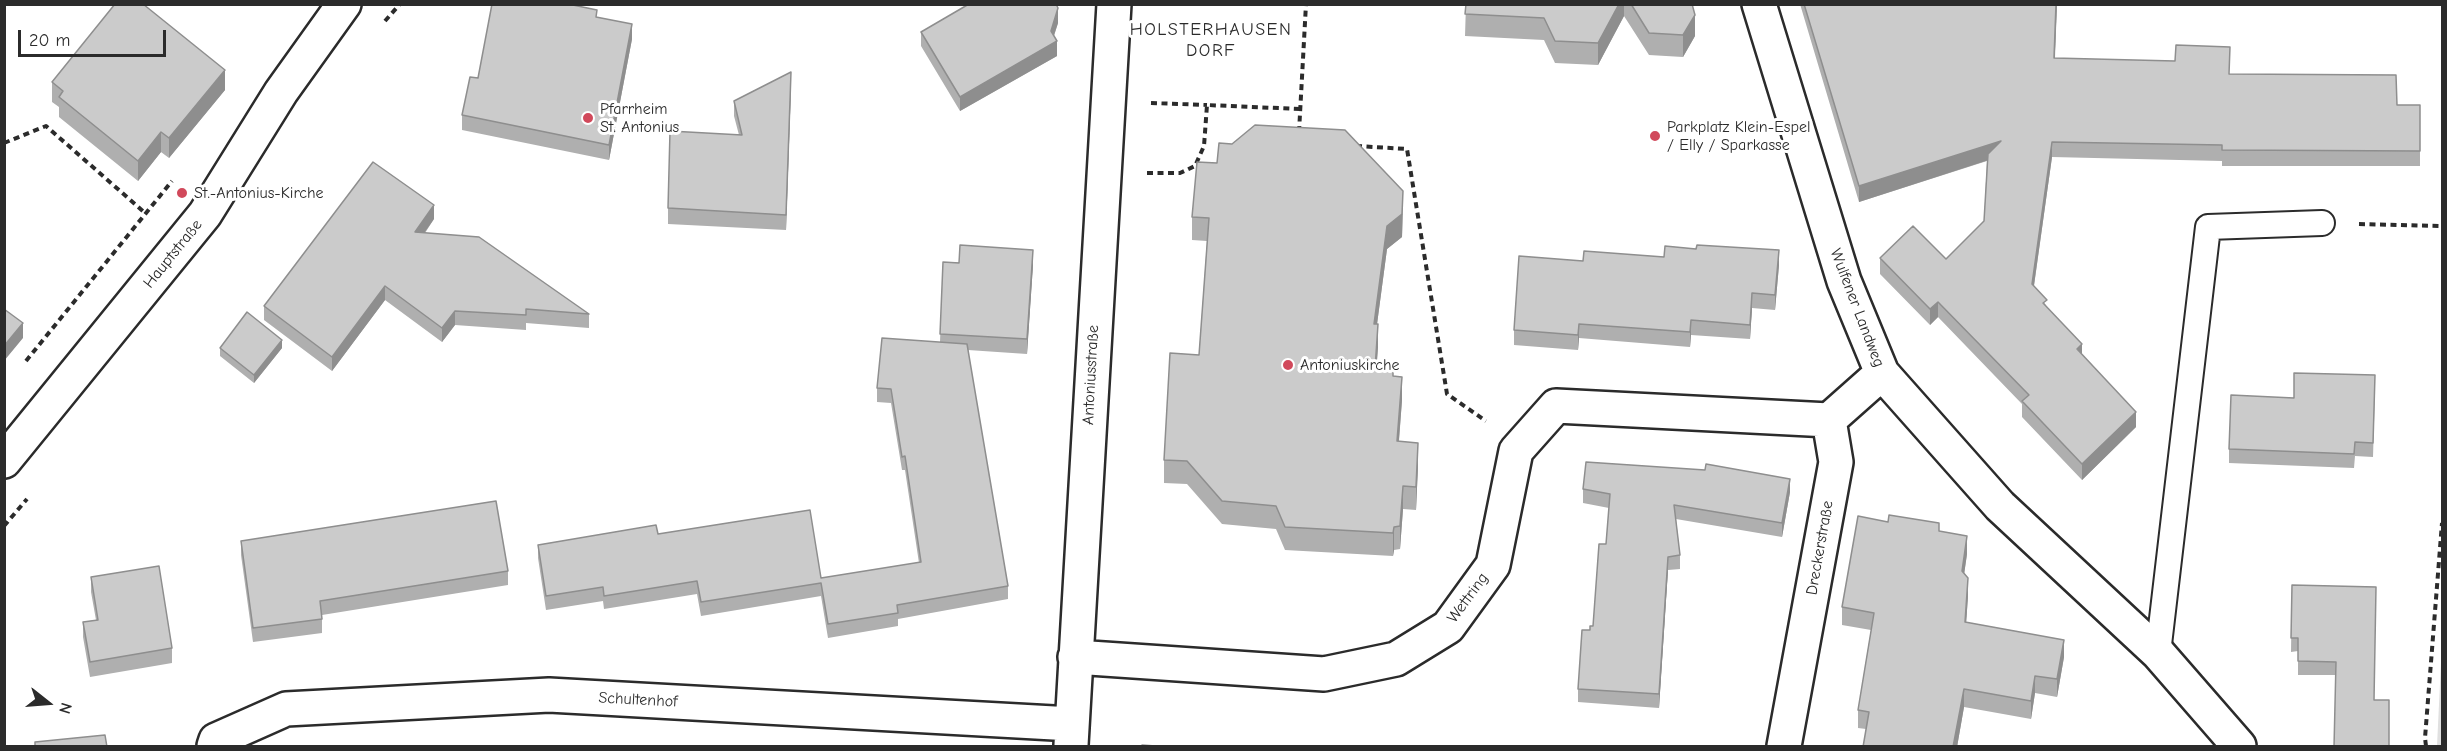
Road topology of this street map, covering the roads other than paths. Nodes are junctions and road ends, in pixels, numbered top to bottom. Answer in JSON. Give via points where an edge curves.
{"nodes":[{"id":1,"x":344,"y":4,"type":"edge"},
{"id":2,"x":1114,"y":4,"type":"edge"},
{"id":3,"x":1759,"y":4,"type":"edge"},
{"id":4,"x":2322,"y":223,"type":"road end"},
{"id":5,"x":1882,"y":373,"type":"junction"},
{"id":6,"x":1829,"y":420,"type":"junction"},
{"id":7,"x":4,"y":461,"type":"edge"},
{"id":8,"x":2158,"y":653,"type":"junction"},
{"id":9,"x":1075,"y":657,"type":"junction"},
{"id":10,"x":1072,"y":735,"type":"edge"},
{"id":11,"x":214,"y":747,"type":"edge"},
{"id":12,"x":1784,"y":747,"type":"edge"},
{"id":13,"x":2239,"y":747,"type":"edge"}],
"edges":[{"from":1,"to":7,"type":"street","name":"Hauptstraße","via":[[281,92],[205,214]]},
{"from":2,"to":9,"type":"street","name":"Antoniusstraße"},
{"from":3,"to":5,"type":"street","name":"Wulfener Landweg","via":[[1844,280]]},
{"from":4,"to":8,"type":"lane","via":[[2208,227]]},
{"from":5,"to":6,"type":"street"},
{"from":5,"to":8,"type":"street","name":"Wulfener Landweg","via":[[2000,506]]},
{"from":6,"to":9,"type":"street","name":"Wettring","via":[[1556,406],[1516,451],[1493,565],[1448,627],[1396,659],[1324,674]]},
{"from":6,"to":12,"type":"street","name":"Dreckerstraße","via":[[1836,462]]},
{"from":8,"to":13,"type":"street","name":"Wulfener Landweg"},
{"from":9,"to":10,"type":"street","name":"Antoniusstraße"},
{"from":10,"to":11,"type":"street","name":"Schultenhof","via":[[549,695],[286,710],[216,740]]}]}
